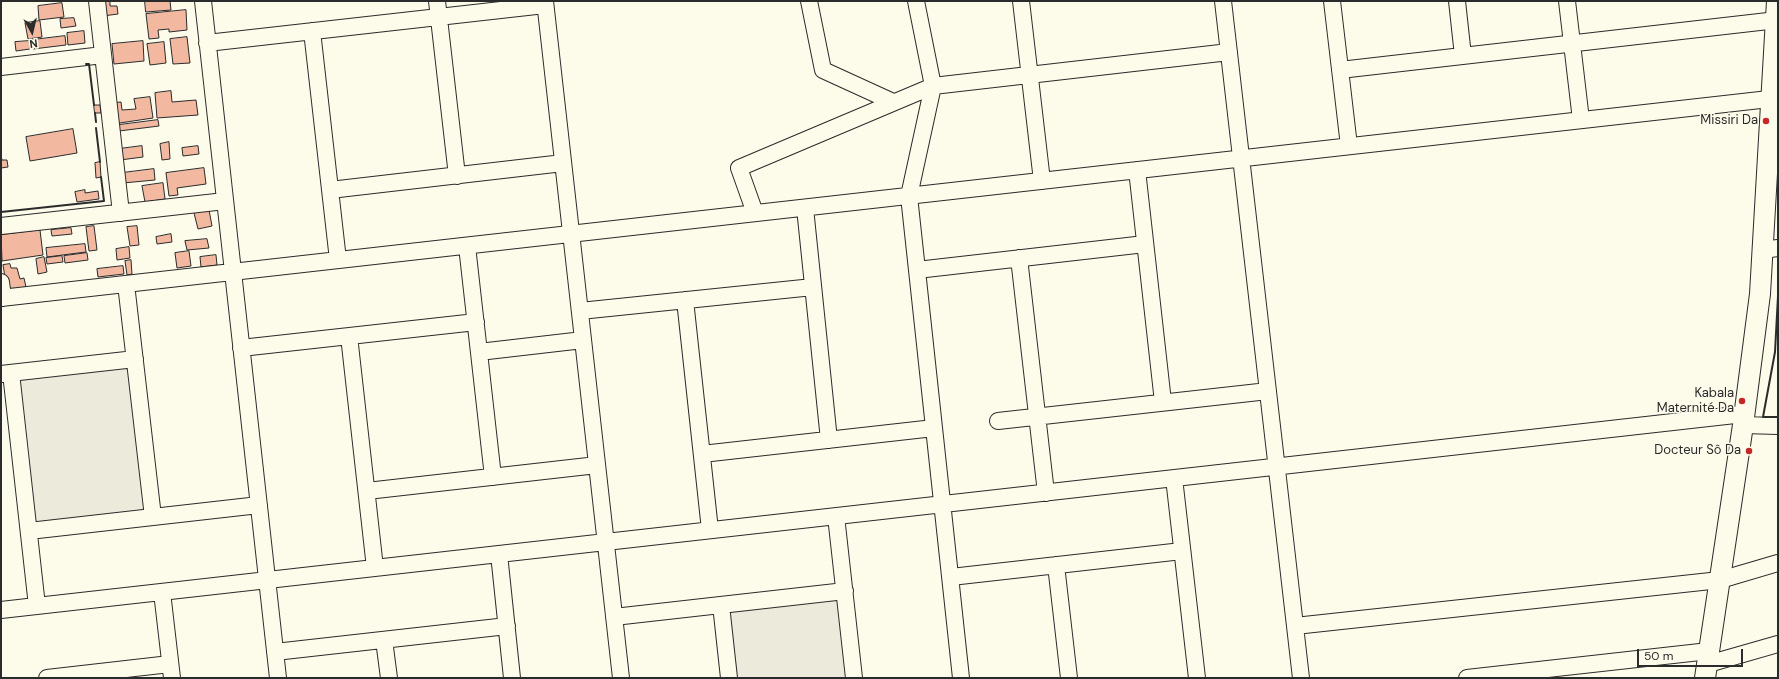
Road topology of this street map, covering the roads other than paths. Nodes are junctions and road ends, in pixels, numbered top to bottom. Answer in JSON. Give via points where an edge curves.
{"nodes":[{"id":1,"x":97,"y":1,"type":"edge"},
{"id":2,"x":203,"y":1,"type":"edge"},
{"id":3,"x":437,"y":1,"type":"edge"},
{"id":4,"x":809,"y":1,"type":"edge"},
{"id":5,"x":916,"y":1,"type":"edge"},
{"id":6,"x":1022,"y":1,"type":"edge"},
{"id":7,"x":1223,"y":1,"type":"edge"},
{"id":8,"x":1332,"y":1,"type":"edge"},
{"id":9,"x":1457,"y":1,"type":"edge"},
{"id":10,"x":1567,"y":1,"type":"edge"},
{"id":11,"x":545,"y":3,"type":"edge"},
{"id":12,"x":1776,"y":10,"type":"edge"},
{"id":13,"x":439,"y":17,"type":"junction"},
{"id":14,"x":312,"y":31,"type":"junction"},
{"id":15,"x":207,"y":43,"type":"junction"},
{"id":16,"x":1572,"y":43,"type":"junction"},
{"id":17,"x":1229,"y":52,"type":"junction"},
{"id":18,"x":103,"y":55,"type":"junction"},
{"id":19,"x":1463,"y":56,"type":"junction"},
{"id":20,"x":1,"y":67,"type":"edge"},
{"id":21,"x":1340,"y":70,"type":"junction"},
{"id":22,"x":1030,"y":75,"type":"junction"},
{"id":23,"x":933,"y":86,"type":"junction"},
{"id":24,"x":1774,"y":99,"type":"edge"},
{"id":25,"x":893,"y":102,"type":"junction"},
{"id":26,"x":1581,"y":120,"type":"junction"},
{"id":27,"x":1349,"y":146,"type":"junction"},
{"id":28,"x":1241,"y":159,"type":"junction"},
{"id":29,"x":563,"y":163,"type":"junction"},
{"id":30,"x":1137,"y":170,"type":"junction"},
{"id":31,"x":1772,"y":171,"type":"edge"},
{"id":32,"x":456,"y":176,"type":"junction"},
{"id":33,"x":1042,"y":181,"type":"junction"},
{"id":34,"x":330,"y":190,"type":"junction"},
{"id":35,"x":910,"y":196,"type":"junction"},
{"id":36,"x":225,"y":201,"type":"junction"},
{"id":37,"x":805,"y":208,"type":"junction"},
{"id":38,"x":121,"y":213,"type":"junction"},
{"id":39,"x":755,"y":213,"type":"junction"},
{"id":40,"x":1,"y":226,"type":"edge"},
{"id":41,"x":571,"y":234,"type":"junction"},
{"id":42,"x":1145,"y":244,"type":"junction"},
{"id":43,"x":467,"y":246,"type":"junction"},
{"id":44,"x":1770,"y":249,"type":"edge"},
{"id":45,"x":1019,"y":258,"type":"junction"},
{"id":46,"x":338,"y":260,"type":"junction"},
{"id":47,"x":917,"y":270,"type":"junction"},
{"id":48,"x":233,"y":272,"type":"junction"},
{"id":49,"x":126,"y":284,"type":"junction"},
{"id":50,"x":813,"y":287,"type":"junction"},
{"id":51,"x":2,"y":293,"type":"edge"},
{"id":52,"x":685,"y":300,"type":"junction"},
{"id":53,"x":580,"y":311,"type":"junction"},
{"id":54,"x":476,"y":322,"type":"junction"},
{"id":55,"x":349,"y":336,"type":"junction"},
{"id":56,"x":583,"y":340,"type":"junction"},
{"id":57,"x":242,"y":348,"type":"junction"},
{"id":58,"x":479,"y":352,"type":"junction"},
{"id":59,"x":135,"y":359,"type":"junction"},
{"id":60,"x":6,"y":374,"type":"edge"},
{"id":61,"x":1268,"y":390,"type":"junction"},
{"id":62,"x":1163,"y":402,"type":"junction"},
{"id":63,"x":1037,"y":416,"type":"junction"},
{"id":64,"x":1744,"y":420,"type":"junction"},
{"id":65,"x":998,"y":421,"type":"dead end"},
{"id":66,"x":1778,"y":426,"type":"edge"},
{"id":67,"x":934,"y":428,"type":"junction"},
{"id":68,"x":829,"y":440,"type":"junction"},
{"id":69,"x":702,"y":454,"type":"junction"},
{"id":70,"x":597,"y":465,"type":"junction"},
{"id":71,"x":1277,"y":467,"type":"junction"},
{"id":72,"x":493,"y":477,"type":"junction"},
{"id":73,"x":1174,"y":478,"type":"junction"},
{"id":74,"x":367,"y":491,"type":"junction"},
{"id":75,"x":1046,"y":493,"type":"junction"},
{"id":76,"x":943,"y":504,"type":"junction"},
{"id":77,"x":259,"y":505,"type":"junction"},
{"id":78,"x":836,"y":516,"type":"junction"},
{"id":79,"x":153,"y":517,"type":"junction"},
{"id":80,"x":710,"y":530,"type":"junction"},
{"id":81,"x":29,"y":531,"type":"junction"},
{"id":82,"x":606,"y":542,"type":"junction"},
{"id":83,"x":1182,"y":551,"type":"junction"},
{"id":84,"x":499,"y":554,"type":"junction"},
{"id":85,"x":1778,"y":563,"type":"edge"},
{"id":86,"x":1056,"y":565,"type":"junction"},
{"id":87,"x":375,"y":568,"type":"junction"},
{"id":88,"x":950,"y":577,"type":"junction"},
{"id":89,"x":267,"y":580,"type":"junction"},
{"id":90,"x":1720,"y":580,"type":"junction"},
{"id":91,"x":845,"y":591,"type":"junction"},
{"id":92,"x":162,"y":592,"type":"junction"},
{"id":93,"x":721,"y":605,"type":"junction"},
{"id":94,"x":37,"y":606,"type":"junction"},
{"id":95,"x":1,"y":610,"type":"edge"},
{"id":96,"x":614,"y":616,"type":"junction"},
{"id":97,"x":507,"y":626,"type":"junction"},
{"id":98,"x":1295,"y":626,"type":"junction"},
{"id":99,"x":384,"y":640,"type":"junction"},
{"id":100,"x":1778,"y":644,"type":"edge"},
{"id":101,"x":275,"y":652,"type":"junction"},
{"id":102,"x":1707,"y":664,"type":"edge"},
{"id":103,"x":171,"y":671,"type":"edge"},
{"id":104,"x":47,"y":678,"type":"edge"},
{"id":105,"x":278,"y":678,"type":"edge"},
{"id":106,"x":389,"y":678,"type":"edge"},
{"id":107,"x":512,"y":678,"type":"edge"},
{"id":108,"x":621,"y":678,"type":"edge"},
{"id":109,"x":729,"y":678,"type":"edge"},
{"id":110,"x":854,"y":678,"type":"edge"},
{"id":111,"x":961,"y":678,"type":"edge"},
{"id":112,"x":1069,"y":678,"type":"edge"},
{"id":113,"x":1196,"y":678,"type":"edge"},
{"id":114,"x":1301,"y":678,"type":"edge"},
{"id":115,"x":1467,"y":678,"type":"edge"}],
"edges":[{"from":1,"to":18,"type":"street"},
{"from":2,"to":15,"type":"street"},
{"from":3,"to":13,"type":"street"},
{"from":4,"to":25,"type":"street","via":[[823,70]]},
{"from":5,"to":23,"type":"street"},
{"from":6,"to":22,"type":"street"},
{"from":7,"to":17,"type":"street"},
{"from":8,"to":21,"type":"street"},
{"from":9,"to":19,"type":"street"},
{"from":10,"to":16,"type":"street"},
{"from":11,"to":13,"type":"street"},
{"from":11,"to":29,"type":"street"},
{"from":12,"to":16,"type":"street"},
{"from":12,"to":24,"type":"main road"},
{"from":13,"to":14,"type":"street"},
{"from":13,"to":32,"type":"street"},
{"from":14,"to":15,"type":"street"},
{"from":14,"to":34,"type":"street"},
{"from":15,"to":36,"type":"street"},
{"from":16,"to":19,"type":"street"},
{"from":16,"to":26,"type":"street"},
{"from":17,"to":22,"type":"street"},
{"from":17,"to":28,"type":"street"},
{"from":18,"to":20,"type":"street"},
{"from":18,"to":38,"type":"street"},
{"from":19,"to":21,"type":"street"},
{"from":21,"to":27,"type":"street"},
{"from":22,"to":23,"type":"street"},
{"from":22,"to":33,"type":"street"},
{"from":23,"to":25,"type":"street"},
{"from":23,"to":35,"type":"street"},
{"from":24,"to":26,"type":"street"},
{"from":24,"to":31,"type":"main road"},
{"from":25,"to":39,"type":"street","via":[[739,168]]},
{"from":26,"to":27,"type":"street"},
{"from":27,"to":28,"type":"street"},
{"from":28,"to":30,"type":"street"},
{"from":28,"to":61,"type":"street"},
{"from":29,"to":32,"type":"street"},
{"from":29,"to":41,"type":"street"},
{"from":30,"to":33,"type":"street"},
{"from":30,"to":42,"type":"street"},
{"from":31,"to":44,"type":"main road"},
{"from":32,"to":34,"type":"street"},
{"from":33,"to":35,"type":"street"},
{"from":34,"to":46,"type":"street"},
{"from":35,"to":37,"type":"street"},
{"from":35,"to":47,"type":"street"},
{"from":36,"to":38,"type":"street"},
{"from":36,"to":48,"type":"street"},
{"from":37,"to":39,"type":"street"},
{"from":37,"to":50,"type":"street"},
{"from":38,"to":40,"type":"street"},
{"from":39,"to":41,"type":"street"},
{"from":41,"to":43,"type":"street"},
{"from":41,"to":53,"type":"street"},
{"from":42,"to":45,"type":"street"},
{"from":42,"to":62,"type":"street"},
{"from":43,"to":46,"type":"street"},
{"from":43,"to":54,"type":"street"},
{"from":44,"to":64,"type":"main road","via":[[1760,294]]},
{"from":45,"to":47,"type":"street"},
{"from":45,"to":63,"type":"street"},
{"from":46,"to":48,"type":"street"},
{"from":47,"to":67,"type":"street"},
{"from":48,"to":49,"type":"street"},
{"from":48,"to":57,"type":"street"},
{"from":49,"to":51,"type":"street"},
{"from":49,"to":59,"type":"street"},
{"from":50,"to":52,"type":"street"},
{"from":50,"to":68,"type":"street"},
{"from":52,"to":53,"type":"street"},
{"from":52,"to":69,"type":"street"},
{"from":53,"to":56,"type":"street"},
{"from":54,"to":55,"type":"street"},
{"from":54,"to":58,"type":"street"},
{"from":55,"to":57,"type":"street"},
{"from":55,"to":74,"type":"street"},
{"from":56,"to":58,"type":"street"},
{"from":56,"to":70,"type":"street"},
{"from":57,"to":77,"type":"street"},
{"from":58,"to":72,"type":"street"},
{"from":59,"to":60,"type":"street"},
{"from":59,"to":79,"type":"street"},
{"from":60,"to":81,"type":"street"},
{"from":61,"to":62,"type":"street"},
{"from":61,"to":71,"type":"street"},
{"from":62,"to":63,"type":"street"},
{"from":63,"to":65,"type":"street"},
{"from":63,"to":75,"type":"street"},
{"from":64,"to":66,"type":"street"},
{"from":64,"to":71,"type":"street"},
{"from":64,"to":90,"type":"main road"},
{"from":67,"to":68,"type":"street"},
{"from":67,"to":76,"type":"street"},
{"from":68,"to":69,"type":"street"},
{"from":69,"to":80,"type":"street"},
{"from":70,"to":72,"type":"street"},
{"from":70,"to":82,"type":"street"},
{"from":71,"to":73,"type":"street"},
{"from":71,"to":98,"type":"street"},
{"from":72,"to":74,"type":"street"},
{"from":73,"to":75,"type":"street"},
{"from":73,"to":83,"type":"street"},
{"from":74,"to":87,"type":"street"},
{"from":75,"to":76,"type":"street"},
{"from":76,"to":78,"type":"street"},
{"from":76,"to":88,"type":"street"},
{"from":77,"to":79,"type":"street"},
{"from":77,"to":89,"type":"street"},
{"from":78,"to":80,"type":"street"},
{"from":78,"to":91,"type":"street"},
{"from":79,"to":81,"type":"street"},
{"from":80,"to":82,"type":"street"},
{"from":81,"to":94,"type":"street"},
{"from":82,"to":84,"type":"street"},
{"from":82,"to":96,"type":"street"},
{"from":83,"to":86,"type":"street"},
{"from":83,"to":113,"type":"street"},
{"from":84,"to":87,"type":"street"},
{"from":84,"to":97,"type":"street"},
{"from":85,"to":90,"type":"street"},
{"from":86,"to":88,"type":"street"},
{"from":86,"to":112,"type":"street"},
{"from":87,"to":89,"type":"street"},
{"from":88,"to":111,"type":"street"},
{"from":89,"to":92,"type":"street"},
{"from":89,"to":101,"type":"street"},
{"from":90,"to":98,"type":"street"},
{"from":90,"to":102,"type":"main road"},
{"from":91,"to":93,"type":"street"},
{"from":91,"to":110,"type":"street"},
{"from":92,"to":94,"type":"street"},
{"from":92,"to":103,"type":"street"},
{"from":93,"to":96,"type":"street"},
{"from":93,"to":109,"type":"street"},
{"from":94,"to":95,"type":"street"},
{"from":96,"to":108,"type":"street"},
{"from":97,"to":99,"type":"street"},
{"from":97,"to":107,"type":"street"},
{"from":98,"to":114,"type":"street"},
{"from":99,"to":101,"type":"street"},
{"from":99,"to":106,"type":"street"},
{"from":100,"to":102,"type":"street"},
{"from":101,"to":105,"type":"street"},
{"from":102,"to":115,"type":"street"},
{"from":103,"to":104,"type":"street"}]}
